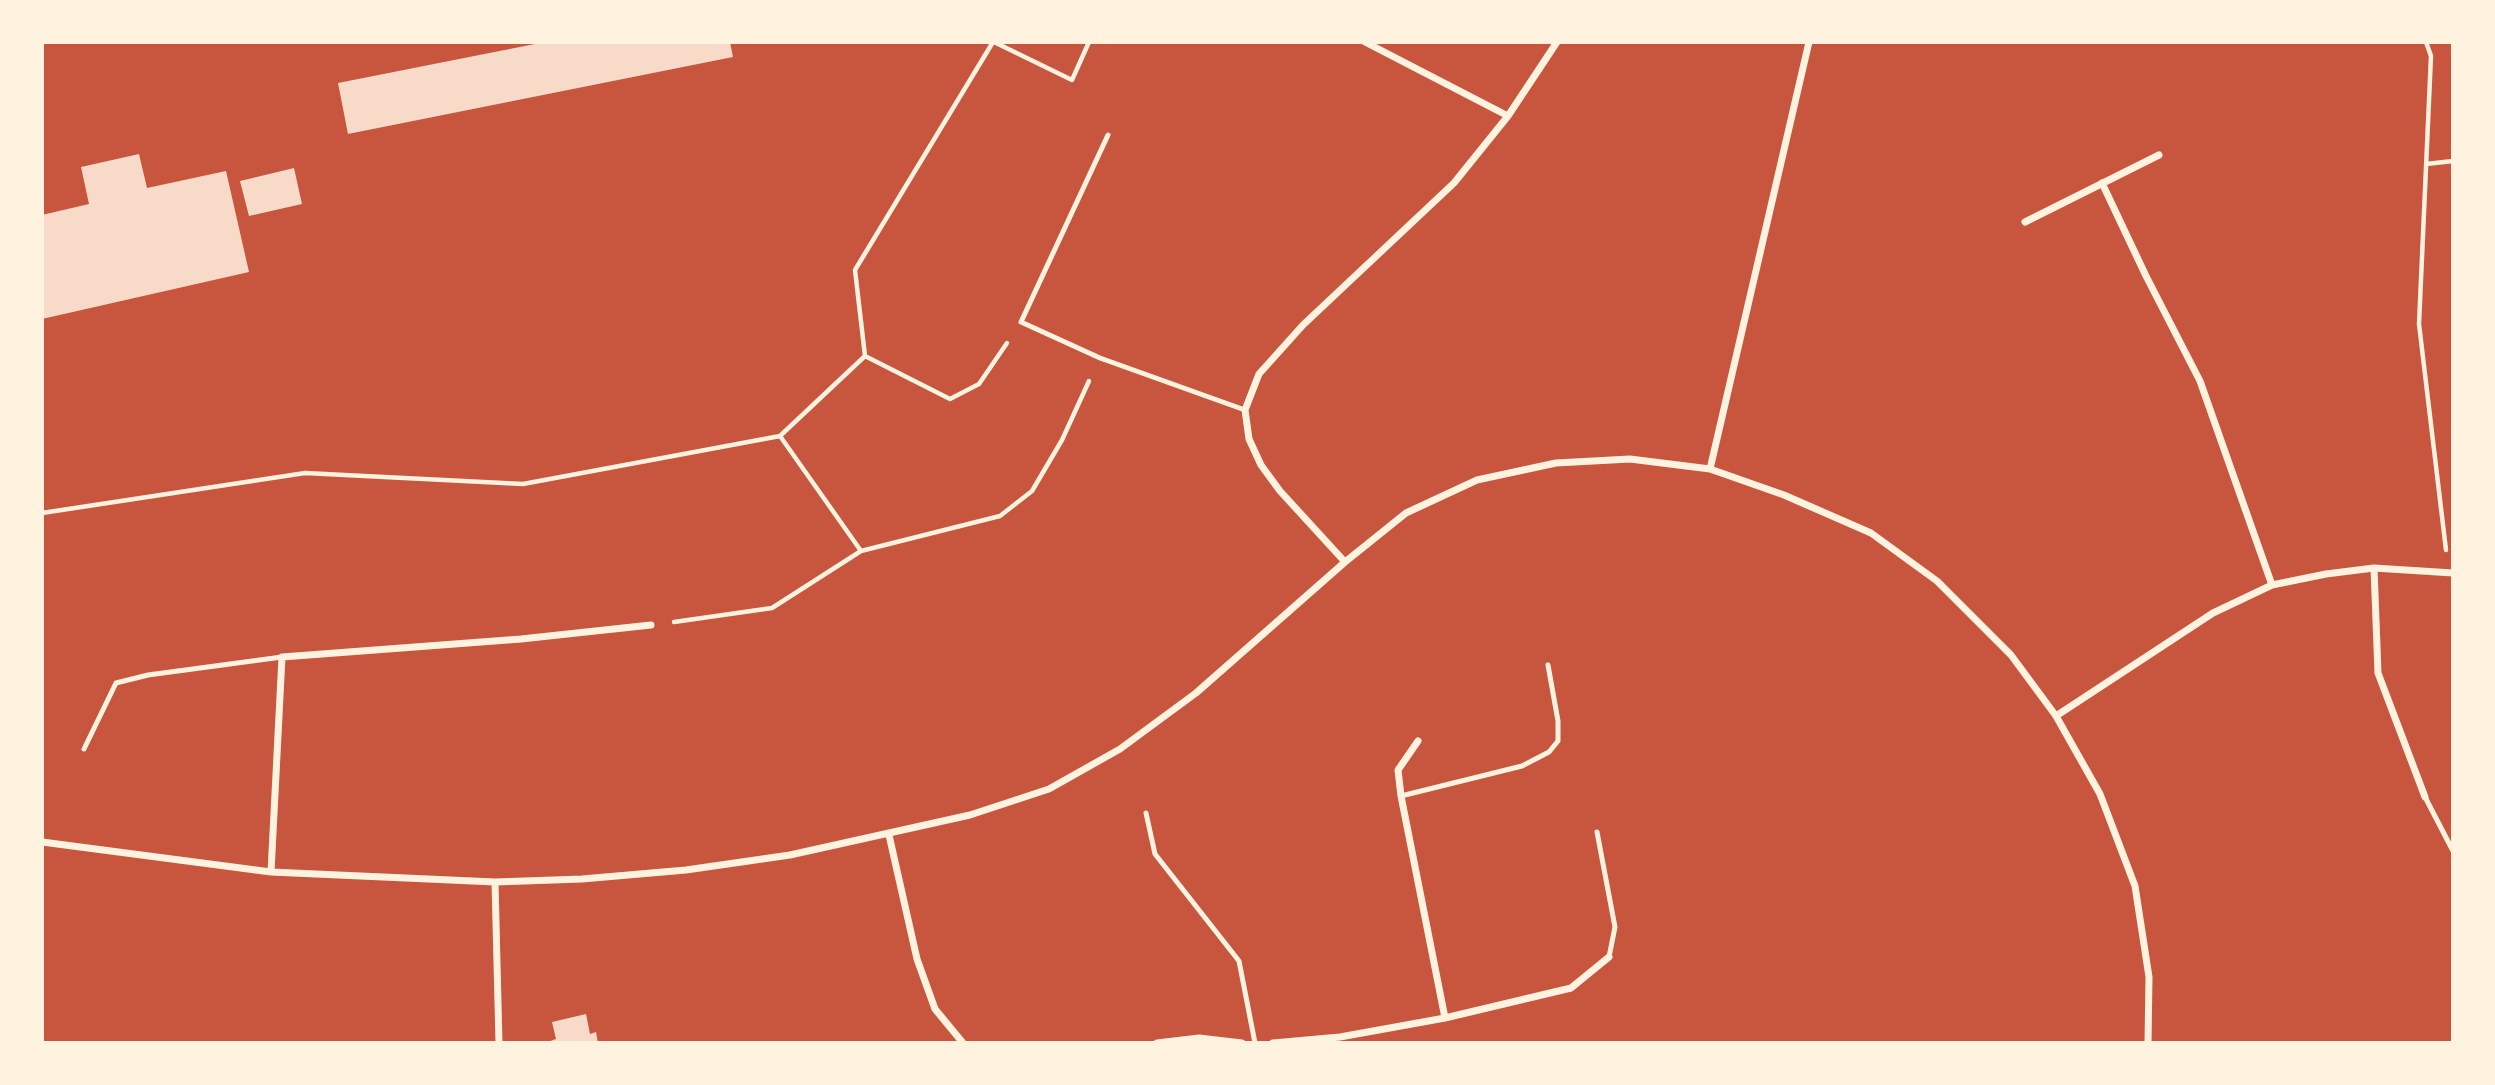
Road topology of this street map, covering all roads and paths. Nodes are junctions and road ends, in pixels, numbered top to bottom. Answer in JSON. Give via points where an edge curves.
{"nodes":[{"id":1,"x":993,"y":42,"type":"edge"},
{"id":2,"x":1089,"y":42,"type":"edge"},
{"id":3,"x":1365,"y":42,"type":"edge"},
{"id":4,"x":1557,"y":42,"type":"edge"},
{"id":5,"x":1810,"y":42,"type":"edge"},
{"id":6,"x":2426,"y":42,"type":"edge"},
{"id":7,"x":1508,"y":116,"type":"junction"},
{"id":8,"x":1108,"y":135,"type":"dead end"},
{"id":9,"x":2159,"y":155,"type":"dead end"},
{"id":10,"x":2453,"y":161,"type":"edge"},
{"id":11,"x":2426,"y":164,"type":"junction"},
{"id":12,"x":2102,"y":183,"type":"junction"},
{"id":13,"x":2025,"y":222,"type":"dead end"},
{"id":14,"x":1021,"y":322,"type":"junction"},
{"id":15,"x":865,"y":356,"type":"junction"},
{"id":16,"x":1100,"y":358,"type":"junction"},
{"id":17,"x":1245,"y":410,"type":"junction"},
{"id":18,"x":780,"y":436,"type":"junction"},
{"id":19,"x":1710,"y":470,"type":"junction"},
{"id":20,"x":42,"y":513,"type":"edge"},
{"id":21,"x":861,"y":551,"type":"junction"},
{"id":22,"x":1345,"y":562,"type":"junction"},
{"id":23,"x":2374,"y":568,"type":"junction"},
{"id":24,"x":2451,"y":573,"type":"edge"},
{"id":25,"x":2272,"y":584,"type":"junction"},
{"id":26,"x":651,"y":625,"type":"joint"},
{"id":27,"x":282,"y":657,"type":"junction"},
{"id":28,"x":1548,"y":665,"type":"dead end"},
{"id":29,"x":2056,"y":716,"type":"junction"},
{"id":30,"x":1418,"y":741,"type":"dead end"},
{"id":31,"x":84,"y":749,"type":"dead end"},
{"id":32,"x":1401,"y":796,"type":"junction"},
{"id":33,"x":2425,"y":797,"type":"joint"},
{"id":34,"x":1146,"y":813,"type":"dead end"},
{"id":35,"x":1597,"y":832,"type":"dead end"},
{"id":36,"x":889,"y":835,"type":"junction"},
{"id":37,"x":42,"y":842,"type":"edge"},
{"id":38,"x":2453,"y":851,"type":"edge"},
{"id":39,"x":271,"y":872,"type":"junction"},
{"id":40,"x":495,"y":882,"type":"junction"},
{"id":41,"x":1609,"y":957,"type":"joint"},
{"id":42,"x":1445,"y":1018,"type":"junction"},
{"id":43,"x":499,"y":1043,"type":"edge"},
{"id":44,"x":963,"y":1043,"type":"edge"},
{"id":45,"x":1157,"y":1043,"type":"edge"},
{"id":46,"x":1242,"y":1043,"type":"edge"},
{"id":47,"x":1255,"y":1043,"type":"edge"},
{"id":48,"x":1273,"y":1043,"type":"edge"},
{"id":49,"x":2148,"y":1043,"type":"edge"}],
"edges":[{"from":1,"to":2,"type":"path","via":[[1072,80]]},
{"from":1,"to":15,"type":"path","via":[[855,270]]},
{"from":3,"to":7,"type":"street"},
{"from":4,"to":7,"type":"street"},
{"from":5,"to":19,"type":"street"},
{"from":6,"to":11,"type":"path","via":[[2431,56]]},
{"from":7,"to":17,"type":"street","via":[[1454,183],[1303,325],[1259,374]]},
{"from":8,"to":14,"type":"lane"},
{"from":9,"to":12,"type":"street"},
{"from":10,"to":11,"type":"path"},
{"from":11,"to":24,"type":"path","via":[[2419,324]]},
{"from":12,"to":13,"type":"street"},
{"from":12,"to":25,"type":"street","via":[[2200,381]]},
{"from":14,"to":15,"type":"path","via":[[979,384],[950,398]]},
{"from":14,"to":16,"type":"lane"},
{"from":15,"to":18,"type":"path"},
{"from":16,"to":17,"type":"lane"},
{"from":16,"to":21,"type":"path","via":[[1032,491],[1000,516]]},
{"from":17,"to":22,"type":"street","via":[[1261,465]]},
{"from":18,"to":20,"type":"path","via":[[523,484],[305,473]]},
{"from":18,"to":21,"type":"path"},
{"from":19,"to":22,"type":"street","via":[[1630,458],[1556,463],[1477,480],[1406,513]]},
{"from":19,"to":29,"type":"street","via":[[1784,495],[1871,533],[1937,581],[2011,655]]},
{"from":21,"to":26,"type":"path","via":[[772,608]]},
{"from":22,"to":36,"type":"street","via":[[1196,693],[1120,749],[1049,789]]},
{"from":23,"to":24,"type":"street"},
{"from":23,"to":25,"type":"street"},
{"from":23,"to":33,"type":"street","via":[[2378,673]]},
{"from":25,"to":29,"type":"street","via":[[2213,613]]},
{"from":26,"to":27,"type":"street"},
{"from":27,"to":31,"type":"lane","via":[[116,683]]},
{"from":27,"to":39,"type":"street"},
{"from":28,"to":32,"type":"lane","via":[[1558,721],[1558,741],[1549,752],[1522,766]]},
{"from":29,"to":49,"type":"street","via":[[2100,793],[2135,886],[2149,977]]},
{"from":30,"to":32,"type":"street","via":[[1398,770]]},
{"from":32,"to":42,"type":"street"},
{"from":33,"to":38,"type":"lane"},
{"from":34,"to":47,"type":"lane","via":[[1155,854],[1239,961]]},
{"from":35,"to":41,"type":"lane","via":[[1615,927]]},
{"from":36,"to":40,"type":"street","via":[[686,870]]},
{"from":36,"to":44,"type":"street","via":[[917,959],[935,1009]]},
{"from":37,"to":39,"type":"street"},
{"from":39,"to":40,"type":"street"},
{"from":40,"to":43,"type":"street"},
{"from":41,"to":42,"type":"street","via":[[1571,988]]},
{"from":42,"to":48,"type":"street","via":[[1340,1037]]},
{"from":45,"to":46,"type":"street","via":[[1199,1038]]}]}
